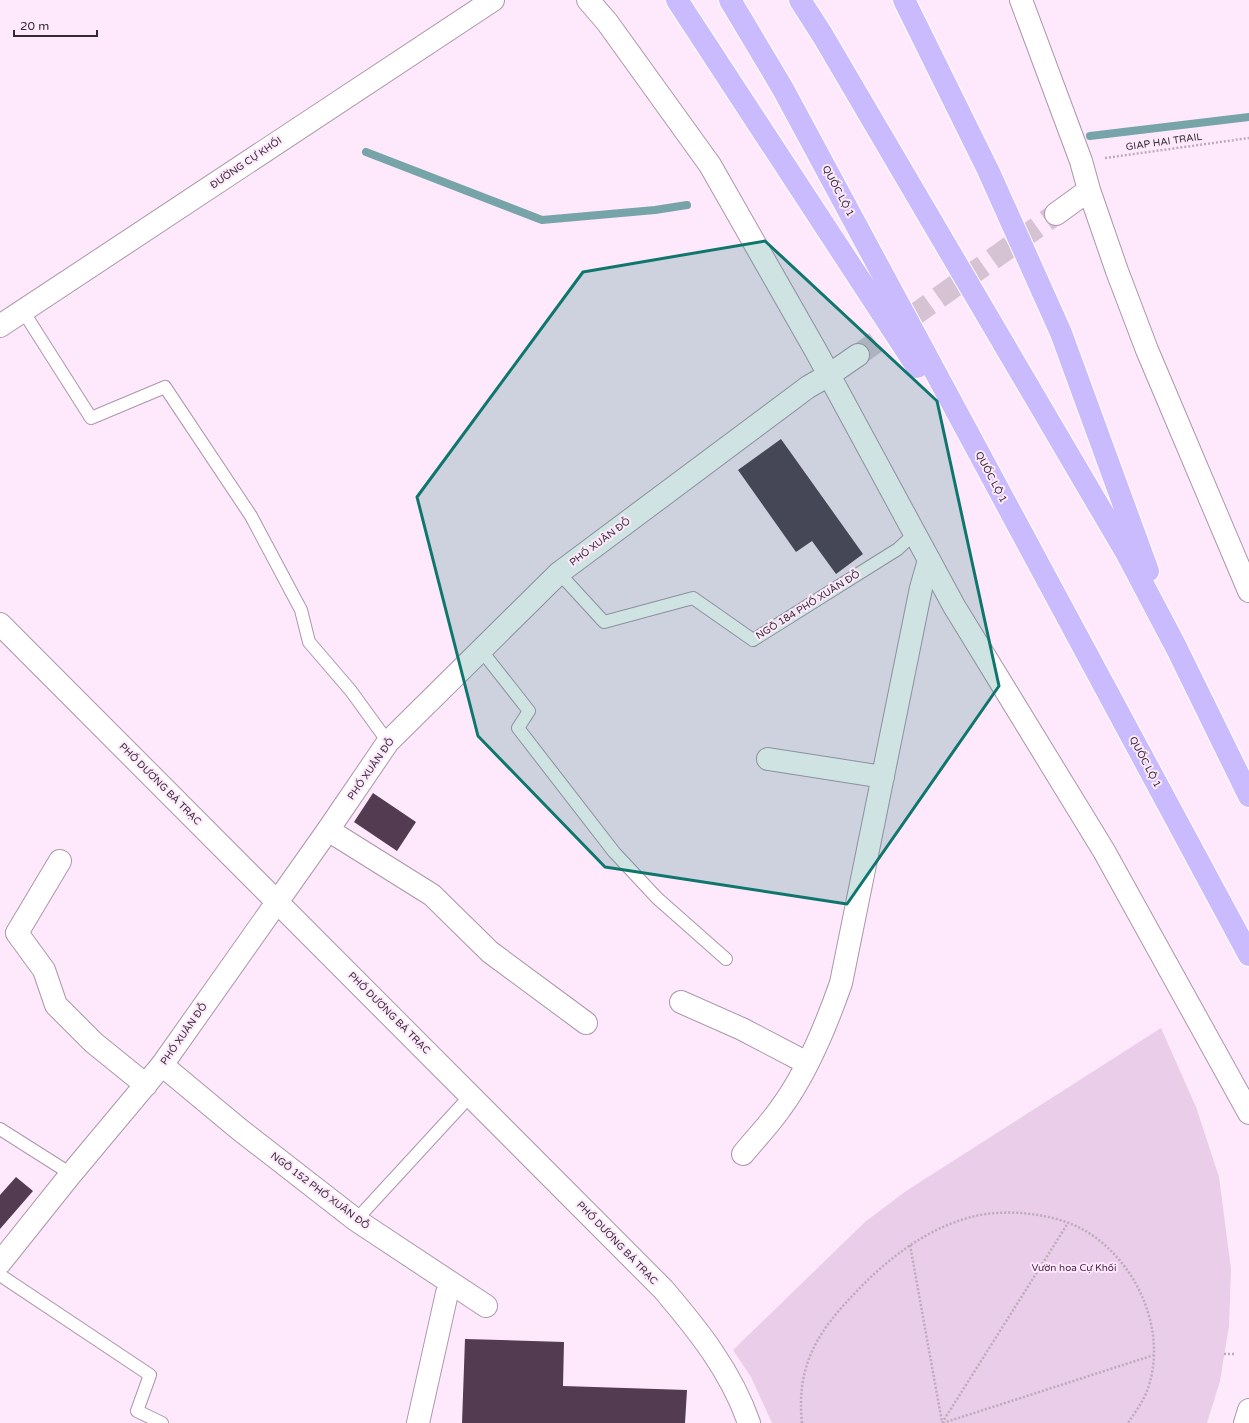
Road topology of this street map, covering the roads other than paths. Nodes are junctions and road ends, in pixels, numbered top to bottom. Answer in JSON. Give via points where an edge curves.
{"nodes":[{"id":1,"x":493,"y":0,"type":"edge"},
{"id":2,"x":588,"y":0,"type":"edge"},
{"id":3,"x":677,"y":0,"type":"edge"},
{"id":4,"x":730,"y":0,"type":"edge"},
{"id":5,"x":800,"y":0,"type":"edge"},
{"id":6,"x":904,"y":0,"type":"edge"},
{"id":7,"x":1021,"y":0,"type":"edge"},
{"id":8,"x":1089,"y":190,"type":"junction"},
{"id":9,"x":1056,"y":214,"type":"tunnel mouth"},
{"id":10,"x":23,"y":311,"type":"junction"},
{"id":11,"x":0,"y":326,"type":"edge"},
{"id":12,"x":858,"y":355,"type":"tunnel mouth"},
{"id":13,"x":829,"y":376,"type":"junction"},
{"id":14,"x":1010,"y":513,"type":"junction"},
{"id":15,"x":914,"y":533,"type":"junction"},
{"id":16,"x":929,"y":560,"type":"junction"},
{"id":17,"x":559,"y":573,"type":"junction"},
{"id":18,"x":1249,"y":591,"type":"edge"},
{"id":19,"x":0,"y":624,"type":"edge"},
{"id":20,"x":1176,"y":647,"type":"junction"},
{"id":21,"x":480,"y":650,"type":"junction"},
{"id":22,"x":388,"y":742,"type":"junction"},
{"id":23,"x":768,"y":759,"type":"dead end"},
{"id":24,"x":883,"y":778,"type":"junction"},
{"id":25,"x":1249,"y":796,"type":"edge"},
{"id":26,"x":328,"y":830,"type":"junction"},
{"id":27,"x":60,"y":861,"type":"dead end"},
{"id":28,"x":277,"y":901,"type":"junction"},
{"id":29,"x":1249,"y":955,"type":"edge"},
{"id":30,"x":726,"y":959,"type":"dead end"},
{"id":31,"x":681,"y":1002,"type":"dead end"},
{"id":32,"x":586,"y":1023,"type":"dead end"},
{"id":33,"x":808,"y":1063,"type":"junction"},
{"id":34,"x":162,"y":1065,"type":"junction"},
{"id":35,"x":146,"y":1085,"type":"junction"},
{"id":36,"x":471,"y":1095,"type":"junction"},
{"id":37,"x":1249,"y":1113,"type":"edge"},
{"id":38,"x":0,"y":1129,"type":"edge"},
{"id":39,"x":743,"y":1154,"type":"dead end"},
{"id":40,"x":71,"y":1174,"type":"junction"},
{"id":41,"x":356,"y":1220,"type":"junction"},
{"id":42,"x":0,"y":1263,"type":"edge"},
{"id":43,"x":0,"y":1275,"type":"edge"},
{"id":44,"x":447,"y":1293,"type":"dead end"},
{"id":45,"x":486,"y":1306,"type":"dead end"},
{"id":46,"x":1249,"y":1410,"type":"edge"},
{"id":47,"x":162,"y":1423,"type":"edge"},
{"id":48,"x":418,"y":1423,"type":"edge"},
{"id":49,"x":749,"y":1423,"type":"edge"},
{"id":50,"x":1245,"y":1423,"type":"edge"}],
"edges":[{"from":1,"to":10,"type":"street","name":"ĐƯỜNG CỰ KHỐI"},
{"from":2,"to":13,"type":"street","via":[[710,165]]},
{"from":3,"to":14,"type":"highway","via":[[864,284]]},
{"from":4,"to":14,"type":"highway","name":"QUỐC LỘ 1","via":[[783,89]]},
{"from":5,"to":20,"type":"highway","via":[[1127,554]]},
{"from":6,"to":20,"type":"highway","via":[[988,170],[1061,333]]},
{"from":7,"to":8,"type":"street","via":[[1081,161]]},
{"from":8,"to":9,"type":"street"},
{"from":8,"to":18,"type":"street","via":[[1147,350]]},
{"from":10,"to":11,"type":"street","name":"ĐƯỜNG CỰ KHỐI"},
{"from":10,"to":22,"type":"lane","via":[[91,418],[165,386],[251,516],[301,610],[309,642],[351,691]]},
{"from":12,"to":13,"type":"street","name":"PHỐ XUÂN ĐỖ"},
{"from":13,"to":15,"type":"street"},
{"from":13,"to":17,"type":"street","name":"PHỐ XUÂN ĐỖ","via":[[808,387]]},
{"from":14,"to":29,"type":"highway","name":"QUỐC LỘ 1"},
{"from":15,"to":16,"type":"street"},
{"from":15,"to":17,"type":"lane","name":"NGÕ 184 PHỐ XUÂN ĐỖ","via":[[898,549],[753,640],[693,598],[604,622]]},
{"from":16,"to":24,"type":"street","via":[[920,588]]},
{"from":16,"to":37,"type":"street","via":[[954,606],[1104,851]]},
{"from":17,"to":21,"type":"street","name":"PHỐ XUÂN ĐỖ"},
{"from":19,"to":28,"type":"street","name":"PHỐ DƯƠNG BÁ TRẠC"},
{"from":20,"to":25,"type":"highway"},
{"from":21,"to":22,"type":"street","name":"PHỐ XUÂN ĐỖ"},
{"from":21,"to":30,"type":"lane","via":[[529,711],[518,728],[614,852],[657,898]]},
{"from":22,"to":26,"type":"street","name":"PHỐ XUÂN ĐỖ"},
{"from":23,"to":24,"type":"street"},
{"from":24,"to":33,"type":"street","via":[[841,984],[827,1025]]},
{"from":26,"to":28,"type":"street","name":"PHỐ XUÂN ĐỖ"},
{"from":26,"to":32,"type":"street","via":[[432,895],[490,952]]},
{"from":27,"to":35,"type":"street","via":[[17,933],[44,970],[56,1005],[94,1043]]},
{"from":28,"to":34,"type":"street","name":"PHỐ XUÂN ĐỖ"},
{"from":28,"to":36,"type":"street","name":"PHỐ DƯƠNG BÁ TRẠC"},
{"from":31,"to":33,"type":"street","via":[[742,1029]]},
{"from":33,"to":39,"type":"street","via":[[781,1108]]},
{"from":34,"to":35,"type":"street","name":"PHỐ XUÂN ĐỖ"},
{"from":34,"to":41,"type":"street","name":"NGÕ 152 PHỐ XUÂN ĐỖ"},
{"from":35,"to":40,"type":"street","name":"PHỐ XUÂN ĐỖ"},
{"from":36,"to":41,"type":"lane"},
{"from":36,"to":49,"type":"street","name":"PHỐ DƯƠNG BÁ TRẠC","via":[[663,1289],[699,1332],[734,1386]]},
{"from":38,"to":40,"type":"lane"},
{"from":40,"to":42,"type":"street","name":"PHỐ XUÂN ĐỖ"},
{"from":41,"to":45,"type":"street","name":"NGÕ 152 PHỐ XUÂN ĐỖ"},
{"from":43,"to":47,"type":"lane","via":[[150,1375],[137,1411]]},
{"from":44,"to":48,"type":"street"},
{"from":46,"to":50,"type":"street"}]}
